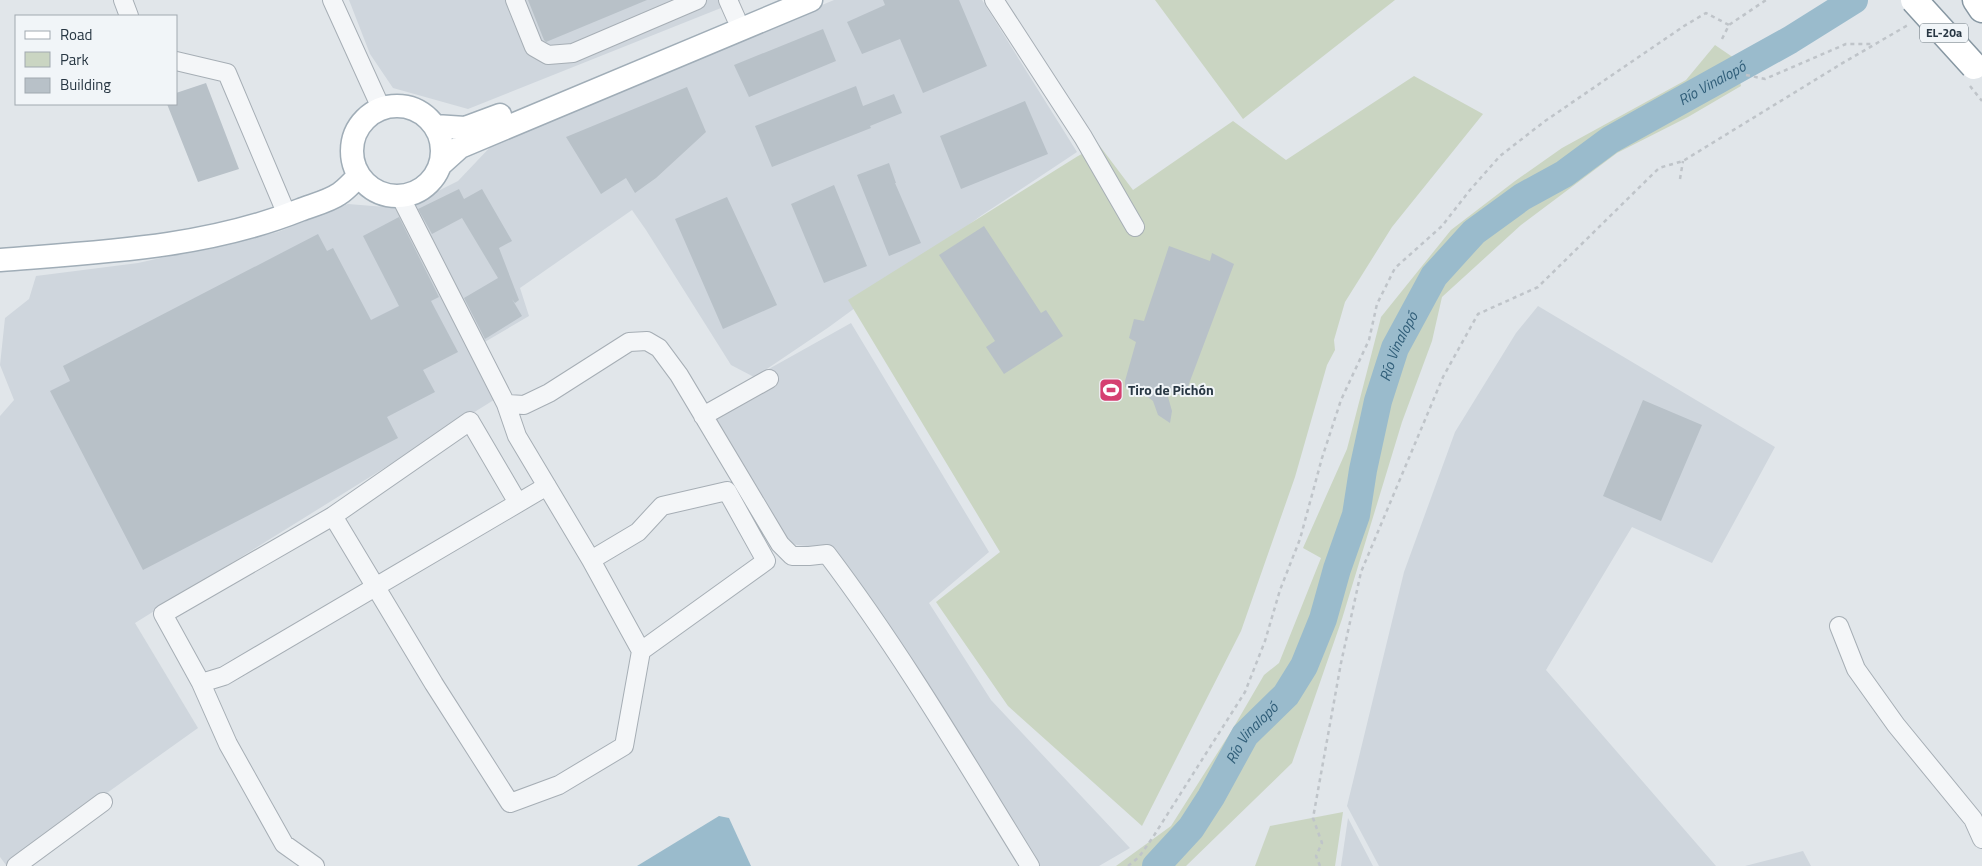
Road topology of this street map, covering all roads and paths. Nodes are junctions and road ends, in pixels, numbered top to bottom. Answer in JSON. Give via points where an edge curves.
{"nodes":[{"id":1,"x":122,"y":0,"type":"edge"},
{"id":2,"x":332,"y":0,"type":"edge"},
{"id":3,"x":515,"y":0,"type":"edge"},
{"id":4,"x":696,"y":0,"type":"edge"},
{"id":5,"x":779,"y":0,"type":"edge"},
{"id":6,"x":811,"y":0,"type":"edge"},
{"id":7,"x":994,"y":0,"type":"edge"},
{"id":8,"x":998,"y":0,"type":"edge"},
{"id":9,"x":1766,"y":0,"type":"edge"},
{"id":10,"x":1976,"y":0,"type":"edge"},
{"id":11,"x":732,"y":9,"type":"edge"},
{"id":12,"x":1982,"y":9,"type":"edge"},
{"id":13,"x":1912,"y":12,"type":"edge"},
{"id":14,"x":129,"y":15,"type":"edge"},
{"id":15,"x":1729,"y":25,"type":"junction"},
{"id":16,"x":1014,"y":30,"type":"junction"},
{"id":17,"x":1722,"y":40,"type":"dead end"},
{"id":18,"x":1875,"y":44,"type":"junction"},
{"id":19,"x":178,"y":61,"type":"edge"},
{"id":20,"x":1978,"y":71,"type":"edge"},
{"id":21,"x":1746,"y":75,"type":"dead end"},
{"id":22,"x":381,"y":108,"type":"junction"},
{"id":23,"x":436,"y":126,"type":"junction"},
{"id":24,"x":1683,"y":161,"type":"junction"},
{"id":25,"x":440,"y":165,"type":"junction"},
{"id":26,"x":359,"y":176,"type":"junction"},
{"id":27,"x":1680,"y":179,"type":"dead end"},
{"id":28,"x":400,"y":196,"type":"junction"},
{"id":29,"x":287,"y":215,"type":"junction"},
{"id":30,"x":1135,"y":227,"type":"dead end"},
{"id":31,"x":0,"y":260,"type":"edge"},
{"id":32,"x":769,"y":379,"type":"dead end"},
{"id":33,"x":506,"y":404,"type":"junction"},
{"id":34,"x":703,"y":416,"type":"junction"},
{"id":35,"x":547,"y":486,"type":"junction"},
{"id":36,"x":518,"y":503,"type":"junction"},
{"id":37,"x":333,"y":516,"type":"junction"},
{"id":38,"x":590,"y":560,"type":"junction"},
{"id":39,"x":375,"y":587,"type":"junction"},
{"id":40,"x":1839,"y":626,"type":"dead end"},
{"id":41,"x":641,"y":651,"type":"junction"},
{"id":42,"x":201,"y":683,"type":"junction"},
{"id":43,"x":103,"y":802,"type":"dead end"},
{"id":44,"x":1982,"y":839,"type":"edge"},
{"id":45,"x":16,"y":866,"type":"edge"},
{"id":46,"x":315,"y":866,"type":"edge"},
{"id":47,"x":1030,"y":866,"type":"edge"},
{"id":48,"x":1128,"y":866,"type":"edge"},
{"id":49,"x":1320,"y":866,"type":"edge"}],
"edges":[{"from":1,"to":14,"type":"street"},
{"from":2,"to":22,"type":"street"},
{"from":3,"to":4,"type":"street","via":[[534,47],[548,55],[572,53]]},
{"from":5,"to":11,"type":"main road"},
{"from":6,"to":25,"type":"main road","via":[[460,147]]},
{"from":7,"to":16,"type":"street"},
{"from":8,"to":16,"type":"street"},
{"from":9,"to":15,"type":"path"},
{"from":10,"to":12,"type":"highway","number":"EL-20a"},
{"from":11,"to":23,"type":"main road","via":[[486,121],[464,128]]},
{"from":13,"to":18,"type":"path"},
{"from":13,"to":20,"type":"highway","number":"EL-20a","bridge":true},
{"from":15,"to":17,"type":"path"},
{"from":15,"to":48,"type":"path","via":[[1706,13],[1545,121],[1500,156],[1442,226],[1395,268],[1377,304],[1369,340],[1341,400],[1300,539],[1245,692],[1153,837]]},
{"from":16,"to":30,"type":"street","via":[[1064,98],[1117,208]]},
{"from":18,"to":21,"type":"path","via":[[1846,44],[1765,80]]},
{"from":18,"to":24,"type":"path"},
{"from":19,"to":29,"type":"street","via":[[227,73]]},
{"from":22,"to":23,"type":"main road","via":[[408,106]]},
{"from":22,"to":26,"type":"main road","via":[[358,126],[352,141],[352,155]]},
{"from":23,"to":25,"type":"main road","via":[[442,145]]},
{"from":24,"to":27,"type":"path"},
{"from":24,"to":49,"type":"path","via":[[1659,168],[1538,287],[1478,314],[1443,377],[1361,572],[1313,818],[1322,843],[1316,856]]},
{"from":25,"to":28,"type":"main road","via":[[425,186]]},
{"from":26,"to":28,"type":"main road","via":[[377,191]]},
{"from":26,"to":29,"type":"main road","via":[[339,194]]},
{"from":28,"to":33,"type":"street"},
{"from":29,"to":31,"type":"main road","via":[[229,234],[176,243]]},
{"from":32,"to":34,"type":"street"},
{"from":33,"to":34,"type":"street","via":[[524,405],[549,393],[629,342],[647,341],[659,348]]},
{"from":33,"to":35,"type":"street","via":[[517,436]]},
{"from":34,"to":47,"type":"street","via":[[780,544],[792,556],[827,554],[852,587]]},
{"from":35,"to":36,"type":"street"},
{"from":35,"to":38,"type":"street"},
{"from":36,"to":37,"type":"street","via":[[470,421]]},
{"from":36,"to":39,"type":"street"},
{"from":37,"to":39,"type":"street"},
{"from":37,"to":42,"type":"street","via":[[163,614]]},
{"from":38,"to":41,"type":"street"},
{"from":38,"to":41,"type":"street","via":[[638,532],[662,506],[726,491],[766,561]]},
{"from":39,"to":41,"type":"street","via":[[510,803],[559,785],[624,746]]},
{"from":39,"to":42,"type":"street","via":[[224,676]]},
{"from":40,"to":44,"type":"street","via":[[1856,669],[1896,725],[1973,819]]},
{"from":42,"to":46,"type":"street","via":[[228,744],[284,844]]},
{"from":43,"to":45,"type":"street"}]}
